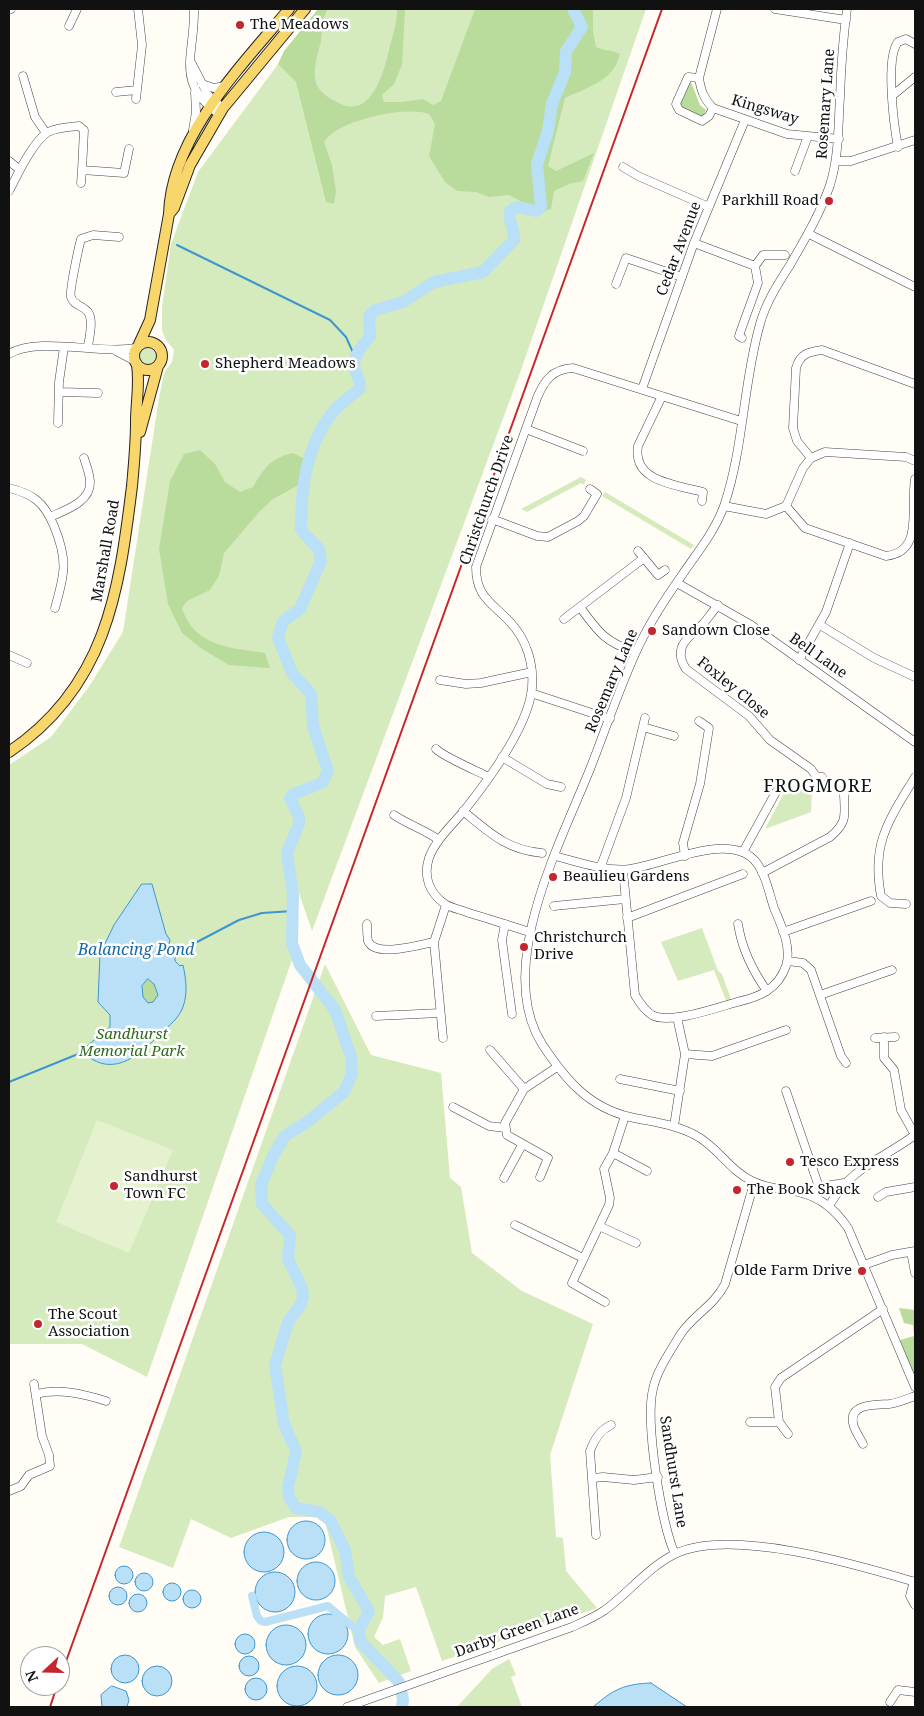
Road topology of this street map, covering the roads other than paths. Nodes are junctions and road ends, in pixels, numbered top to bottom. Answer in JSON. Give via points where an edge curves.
{"nodes":[{"id":1,"x":77,"y":9,"type":"edge"},
{"id":2,"x":138,"y":9,"type":"edge"},
{"id":3,"x":194,"y":9,"type":"edge"},
{"id":4,"x":290,"y":9,"type":"edge"},
{"id":5,"x":305,"y":9,"type":"edge"},
{"id":6,"x":716,"y":9,"type":"edge"},
{"id":7,"x":775,"y":9,"type":"edge"},
{"id":8,"x":847,"y":9,"type":"edge"},
{"id":9,"x":846,"y":20,"type":"junction"},
{"id":10,"x":70,"y":26,"type":"dead end"},
{"id":11,"x":915,"y":44,"type":"edge"},
{"id":12,"x":191,"y":62,"type":"junction"},
{"id":13,"x":23,"y":76,"type":"dead end"},
{"id":14,"x":915,"y":76,"type":"edge"},
{"id":15,"x":699,"y":78,"type":"junction"},
{"id":16,"x":202,"y":84,"type":"junction"},
{"id":17,"x":225,"y":86,"type":"junction"},
{"id":18,"x":137,"y":90,"type":"junction"},
{"id":19,"x":116,"y":92,"type":"dead end"},
{"id":20,"x":195,"y":92,"type":"junction"},
{"id":21,"x":893,"y":95,"type":"junction"},
{"id":22,"x":136,"y":99,"type":"dead end"},
{"id":23,"x":217,"y":108,"type":"junction"},
{"id":24,"x":713,"y":108,"type":"junction"},
{"id":25,"x":745,"y":120,"type":"junction"},
{"id":26,"x":46,"y":133,"type":"junction"},
{"id":27,"x":808,"y":136,"type":"junction"},
{"id":28,"x":192,"y":137,"type":"junction"},
{"id":29,"x":839,"y":139,"type":"junction"},
{"id":30,"x":915,"y":140,"type":"edge"},
{"id":31,"x":898,"y":147,"type":"junction"},
{"id":32,"x":129,"y":149,"type":"dead end"},
{"id":33,"x":9,"y":161,"type":"edge"},
{"id":34,"x":836,"y":161,"type":"junction"},
{"id":35,"x":623,"y":166,"type":"dead end"},
{"id":36,"x":20,"y":170,"type":"junction"},
{"id":37,"x":82,"y":170,"type":"junction"},
{"id":38,"x":795,"y":171,"type":"dead end"},
{"id":39,"x":81,"y":183,"type":"dead end"},
{"id":40,"x":9,"y":191,"type":"edge"},
{"id":41,"x":709,"y":207,"type":"junction"},
{"id":42,"x":169,"y":214,"type":"junction"},
{"id":43,"x":809,"y":234,"type":"junction"},
{"id":44,"x":119,"y":237,"type":"dead end"},
{"id":45,"x":694,"y":243,"type":"junction"},
{"id":46,"x":628,"y":249,"type":"dead end"},
{"id":47,"x":785,"y":255,"type":"dead end"},
{"id":48,"x":626,"y":258,"type":"junction"},
{"id":49,"x":755,"y":266,"type":"junction"},
{"id":50,"x":682,"y":277,"type":"junction"},
{"id":51,"x":616,"y":284,"type":"dead end"},
{"id":52,"x":915,"y":287,"type":"edge"},
{"id":53,"x":150,"y":320,"type":"junction"},
{"id":54,"x":742,"y":338,"type":"dead end"},
{"id":55,"x":156,"y":345,"type":"junction"},
{"id":56,"x":138,"y":346,"type":"junction"},
{"id":57,"x":64,"y":347,"type":"junction"},
{"id":58,"x":88,"y":347,"type":"junction"},
{"id":59,"x":116,"y":351,"type":"junction"},
{"id":60,"x":9,"y":352,"type":"edge"},
{"id":61,"x":136,"y":363,"type":"junction"},
{"id":62,"x":158,"y":366,"type":"junction"},
{"id":63,"x":915,"y":384,"type":"edge"},
{"id":64,"x":642,"y":389,"type":"junction"},
{"id":65,"x":59,"y":392,"type":"junction"},
{"id":66,"x":98,"y":393,"type":"dead end"},
{"id":67,"x":662,"y":396,"type":"junction"},
{"id":68,"x":742,"y":421,"type":"junction"},
{"id":69,"x":58,"y":423,"type":"dead end"},
{"id":70,"x":526,"y":430,"type":"junction"},
{"id":71,"x":137,"y":440,"type":"junction"},
{"id":72,"x":583,"y":451,"type":"dead end"},
{"id":73,"x":84,"y":458,"type":"dead end"},
{"id":74,"x":811,"y":458,"type":"junction"},
{"id":75,"x":915,"y":462,"type":"edge"},
{"id":76,"x":915,"y":479,"type":"edge"},
{"id":77,"x":9,"y":488,"type":"edge"},
{"id":78,"x":590,"y":488,"type":"dead end"},
{"id":79,"x":702,"y":501,"type":"dead end"},
{"id":80,"x":724,"y":506,"type":"junction"},
{"id":81,"x":786,"y":506,"type":"junction"},
{"id":82,"x":50,"y":517,"type":"junction"},
{"id":83,"x":492,"y":520,"type":"junction"},
{"id":84,"x":850,"y":543,"type":"junction"},
{"id":85,"x":638,"y":551,"type":"dead end"},
{"id":86,"x":644,"y":558,"type":"junction"},
{"id":87,"x":664,"y":570,"type":"dead end"},
{"id":88,"x":677,"y":583,"type":"junction"},
{"id":89,"x":718,"y":605,"type":"junction"},
{"id":90,"x":580,"y":607,"type":"junction"},
{"id":91,"x":55,"y":608,"type":"dead end"},
{"id":92,"x":564,"y":619,"type":"dead end"},
{"id":93,"x":820,"y":625,"type":"junction"},
{"id":94,"x":636,"y":652,"type":"junction"},
{"id":95,"x":9,"y":655,"type":"edge"},
{"id":96,"x":799,"y":660,"type":"junction"},
{"id":97,"x":26,"y":663,"type":"dead end"},
{"id":98,"x":532,"y":672,"type":"junction"},
{"id":99,"x":915,"y":677,"type":"edge"},
{"id":100,"x":440,"y":680,"type":"dead end"},
{"id":101,"x":531,"y":693,"type":"junction"},
{"id":102,"x":645,"y":718,"type":"dead end"},
{"id":103,"x":610,"y":719,"type":"junction"},
{"id":104,"x":699,"y":721,"type":"dead end"},
{"id":105,"x":643,"y":727,"type":"junction"},
{"id":106,"x":674,"y":736,"type":"dead end"},
{"id":107,"x":915,"y":742,"type":"edge"},
{"id":108,"x":436,"y":749,"type":"dead end"},
{"id":109,"x":9,"y":752,"type":"edge"},
{"id":110,"x":502,"y":757,"type":"junction"},
{"id":111,"x":489,"y":777,"type":"junction"},
{"id":112,"x":822,"y":777,"type":"dead end"},
{"id":113,"x":915,"y":777,"type":"edge"},
{"id":114,"x":561,"y":788,"type":"dead end"},
{"id":115,"x":776,"y":792,"type":"dead end"},
{"id":116,"x":844,"y":795,"type":"dead end"},
{"id":117,"x":463,"y":811,"type":"junction"},
{"id":118,"x":394,"y":815,"type":"dead end"},
{"id":119,"x":439,"y":840,"type":"junction"},
{"id":120,"x":743,"y":852,"type":"junction"},
{"id":121,"x":542,"y":853,"type":"dead end"},
{"id":122,"x":555,"y":856,"type":"junction"},
{"id":123,"x":685,"y":856,"type":"junction"},
{"id":124,"x":601,"y":866,"type":"junction"},
{"id":125,"x":623,"y":870,"type":"junction"},
{"id":126,"x":743,"y":874,"type":"dead end"},
{"id":127,"x":762,"y":874,"type":"junction"},
{"id":128,"x":625,"y":899,"type":"junction"},
{"id":129,"x":871,"y":901,"type":"dead end"},
{"id":130,"x":906,"y":904,"type":"dead end"},
{"id":131,"x":446,"y":905,"type":"junction"},
{"id":132,"x":554,"y":906,"type":"dead end"},
{"id":133,"x":627,"y":918,"type":"junction"},
{"id":134,"x":367,"y":924,"type":"dead end"},
{"id":135,"x":505,"y":924,"type":"junction"},
{"id":136,"x":738,"y":924,"type":"dead end"},
{"id":137,"x":530,"y":932,"type":"junction"},
{"id":138,"x":783,"y":932,"type":"junction"},
{"id":139,"x":434,"y":942,"type":"junction"},
{"id":140,"x":788,"y":962,"type":"junction"},
{"id":141,"x":892,"y":970,"type":"dead end"},
{"id":142,"x":768,"y":991,"type":"junction"},
{"id":143,"x":820,"y":995,"type":"junction"},
{"id":144,"x":440,"y":1013,"type":"junction"},
{"id":145,"x":512,"y":1014,"type":"dead end"},
{"id":146,"x":376,"y":1016,"type":"dead end"},
{"id":147,"x":677,"y":1017,"type":"junction"},
{"id":148,"x":786,"y":1030,"type":"dead end"},
{"id":149,"x":895,"y":1036,"type":"dead end"},
{"id":150,"x":884,"y":1037,"type":"junction"},
{"id":151,"x":443,"y":1038,"type":"dead end"},
{"id":152,"x":875,"y":1038,"type":"dead end"},
{"id":153,"x":490,"y":1050,"type":"dead end"},
{"id":154,"x":685,"y":1054,"type":"junction"},
{"id":155,"x":846,"y":1063,"type":"dead end"},
{"id":156,"x":558,"y":1067,"type":"junction"},
{"id":157,"x":620,"y":1079,"type":"dead end"},
{"id":158,"x":524,"y":1089,"type":"junction"},
{"id":159,"x":680,"y":1091,"type":"junction"},
{"id":160,"x":786,"y":1091,"type":"dead end"},
{"id":161,"x":453,"y":1107,"type":"dead end"},
{"id":162,"x":625,"y":1116,"type":"junction"},
{"id":163,"x":674,"y":1126,"type":"junction"},
{"id":164,"x":505,"y":1128,"type":"junction"},
{"id":165,"x":915,"y":1135,"type":"edge"},
{"id":166,"x":522,"y":1145,"type":"junction"},
{"id":167,"x":612,"y":1154,"type":"junction"},
{"id":168,"x":647,"y":1171,"type":"dead end"},
{"id":169,"x":540,"y":1177,"type":"dead end"},
{"id":170,"x":504,"y":1178,"type":"dead end"},
{"id":171,"x":754,"y":1183,"type":"junction"},
{"id":172,"x":844,"y":1183,"type":"junction"},
{"id":173,"x":819,"y":1187,"type":"junction"},
{"id":174,"x":915,"y":1187,"type":"edge"},
{"id":175,"x":808,"y":1194,"type":"junction"},
{"id":176,"x":878,"y":1197,"type":"dead end"},
{"id":177,"x":829,"y":1206,"type":"junction"},
{"id":178,"x":515,"y":1225,"type":"dead end"},
{"id":179,"x":599,"y":1226,"type":"junction"},
{"id":180,"x":636,"y":1243,"type":"dead end"},
{"id":181,"x":913,"y":1252,"type":"edge"},
{"id":182,"x":583,"y":1258,"type":"junction"},
{"id":183,"x":864,"y":1265,"type":"junction"},
{"id":184,"x":915,"y":1273,"type":"edge"},
{"id":185,"x":605,"y":1302,"type":"dead end"},
{"id":186,"x":883,"y":1308,"type":"junction"},
{"id":187,"x":34,"y":1384,"type":"dead end"},
{"id":188,"x":915,"y":1387,"type":"edge"},
{"id":189,"x":36,"y":1394,"type":"junction"},
{"id":190,"x":915,"y":1396,"type":"edge"},
{"id":191,"x":106,"y":1401,"type":"dead end"},
{"id":192,"x":750,"y":1422,"type":"dead end"},
{"id":193,"x":779,"y":1422,"type":"junction"},
{"id":194,"x":611,"y":1425,"type":"dead end"},
{"id":195,"x":788,"y":1434,"type":"dead end"},
{"id":196,"x":863,"y":1444,"type":"dead end"},
{"id":197,"x":658,"y":1477,"type":"junction"},
{"id":198,"x":593,"y":1478,"type":"junction"},
{"id":199,"x":9,"y":1491,"type":"edge"},
{"id":200,"x":596,"y":1535,"type":"dead end"},
{"id":201,"x":675,"y":1554,"type":"junction"},
{"id":202,"x":914,"y":1581,"type":"edge"},
{"id":203,"x":915,"y":1605,"type":"edge"},
{"id":204,"x":915,"y":1692,"type":"edge"},
{"id":205,"x":890,"y":1702,"type":"dead end"},
{"id":206,"x":347,"y":1707,"type":"edge"}],
"edges":[{"from":1,"to":10,"type":"street"},
{"from":2,"to":18,"type":"street","via":[[142,45]]},
{"from":3,"to":12,"type":"street"},
{"from":4,"to":17,"type":"main road"},
{"from":5,"to":23,"type":"main road"},
{"from":6,"to":15,"type":"street"},
{"from":7,"to":9,"type":"street"},
{"from":8,"to":9,"type":"street","name":"Rosemary Lane"},
{"from":9,"to":29,"type":"street","name":"Rosemary Lane"},
{"from":11,"to":21,"type":"street","via":[[906,39],[894,47]]},
{"from":12,"to":16,"type":"street"},
{"from":12,"to":20,"type":"street","via":[[190,75]]},
{"from":13,"to":26,"type":"street","via":[[35,117]]},
{"from":14,"to":21,"type":"street"},
{"from":15,"to":24,"type":"street","name":"Kingsway","via":[[701,90]]},
{"from":15,"to":24,"type":"street","name":"Kingsway","via":[[688,78],[676,104],[679,110],[702,121]]},
{"from":16,"to":17,"type":"street","via":[[214,88]]},
{"from":16,"to":23,"type":"street"},
{"from":17,"to":23,"type":"main road"},
{"from":18,"to":19,"type":"street"},
{"from":18,"to":22,"type":"street"},
{"from":20,"to":23,"type":"street"},
{"from":20,"to":28,"type":"street"},
{"from":21,"to":31,"type":"street"},
{"from":23,"to":28,"type":"main road"},
{"from":23,"to":42,"type":"main road"},
{"from":24,"to":25,"type":"street","name":"Kingsway"},
{"from":25,"to":27,"type":"street","name":"Kingsway","via":[[787,134]]},
{"from":25,"to":41,"type":"street","name":"Cedar Avenue"},
{"from":26,"to":36,"type":"street"},
{"from":26,"to":37,"type":"street","via":[[79,126],[84,130]]},
{"from":27,"to":29,"type":"street","name":"Kingsway"},
{"from":27,"to":38,"type":"street"},
{"from":28,"to":42,"type":"main road","via":[[175,179]]},
{"from":29,"to":34,"type":"street","name":"Rosemary Lane"},
{"from":30,"to":31,"type":"street"},
{"from":31,"to":34,"type":"street","via":[[851,161]]},
{"from":32,"to":37,"type":"street","via":[[124,173]]},
{"from":33,"to":36,"type":"street"},
{"from":34,"to":43,"type":"street","name":"Rosemary Lane","via":[[828,191]]},
{"from":35,"to":41,"type":"street","via":[[638,176]]},
{"from":36,"to":40,"type":"street"},
{"from":37,"to":39,"type":"street"},
{"from":41,"to":45,"type":"street","name":"Cedar Avenue"},
{"from":42,"to":53,"type":"main road"},
{"from":43,"to":52,"type":"street"},
{"from":43,"to":68,"type":"street","name":"Rosemary Lane","via":[[765,307]]},
{"from":44,"to":58,"type":"street","via":[[93,234],[81,239],[77,251],[70,292],[90,318]]},
{"from":45,"to":49,"type":"street"},
{"from":45,"to":50,"type":"street","name":"Cedar Avenue"},
{"from":46,"to":48,"type":"street"},
{"from":47,"to":49,"type":"street","via":[[763,255]]},
{"from":48,"to":50,"type":"street"},
{"from":48,"to":51,"type":"street"},
{"from":49,"to":54,"type":"street","via":[[758,283],[739,336]]},
{"from":50,"to":64,"type":"street","name":"Cedar Avenue"},
{"from":53,"to":55,"type":"main road"},
{"from":53,"to":56,"type":"main road"},
{"from":55,"to":56,"type":"main road","via":[[150,342]]},
{"from":55,"to":62,"type":"main road","via":[[162,356]]},
{"from":56,"to":59,"type":"street"},
{"from":56,"to":61,"type":"main road"},
{"from":57,"to":58,"type":"street"},
{"from":57,"to":60,"type":"street"},
{"from":57,"to":65,"type":"street"},
{"from":58,"to":59,"type":"street"},
{"from":59,"to":61,"type":"street"},
{"from":61,"to":62,"type":"main road","via":[[146,370]]},
{"from":61,"to":71,"type":"main road","name":"Marshall Road","via":[[139,380]]},
{"from":62,"to":71,"type":"main road","name":"Marshall Road"},
{"from":63,"to":74,"type":"street","via":[[822,350],[808,352],[799,358],[793,428],[797,441]]},
{"from":64,"to":67,"type":"street","name":"Christchurch Drive"},
{"from":64,"to":70,"type":"street","name":"Christchurch Drive","via":[[572,368],[556,371],[543,384]]},
{"from":65,"to":66,"type":"street"},
{"from":65,"to":69,"type":"street"},
{"from":67,"to":68,"type":"street","name":"Christchurch Drive"},
{"from":67,"to":79,"type":"street","via":[[638,446],[636,455],[640,466],[655,480],[703,492]]},
{"from":68,"to":80,"type":"street","name":"Rosemary Lane"},
{"from":70,"to":72,"type":"street"},
{"from":70,"to":83,"type":"street","name":"Christchurch Drive"},
{"from":71,"to":109,"type":"main road","name":"Marshall Road","via":[[122,566],[103,634],[84,672],[61,705]]},
{"from":73,"to":82,"type":"street","via":[[90,482],[87,493],[78,504]]},
{"from":74,"to":75,"type":"street","via":[[825,452],[906,457]]},
{"from":74,"to":81,"type":"street"},
{"from":76,"to":84,"type":"street","via":[[910,545],[904,551],[886,556]]},
{"from":77,"to":82,"type":"street","via":[[36,498]]},
{"from":78,"to":83,"type":"street","via":[[597,494],[584,516],[548,536],[537,536]]},
{"from":80,"to":81,"type":"street","via":[[766,514]]},
{"from":80,"to":88,"type":"street","name":"Rosemary Lane"},
{"from":81,"to":84,"type":"street","via":[[805,528]]},
{"from":82,"to":91,"type":"street","via":[[64,550],[63,582]]},
{"from":83,"to":98,"type":"street","name":"Christchurch Drive","via":[[476,567],[477,584],[486,600],[521,637]]},
{"from":84,"to":93,"type":"street"},
{"from":85,"to":86,"type":"street"},
{"from":86,"to":87,"type":"street","via":[[658,575]]},
{"from":86,"to":90,"type":"street"},
{"from":88,"to":89,"type":"street","name":"Bell Lane"},
{"from":88,"to":94,"type":"street","name":"Rosemary Lane"},
{"from":89,"to":96,"type":"street","name":"Bell Lane"},
{"from":89,"to":112,"type":"street","name":"Foxley Close","via":[[684,639],[681,661],[686,669],[760,726],[770,740],[816,776]]},
{"from":90,"to":92,"type":"street"},
{"from":90,"to":94,"type":"street","via":[[610,642]]},
{"from":93,"to":96,"type":"street"},
{"from":93,"to":99,"type":"street","via":[[874,658]]},
{"from":94,"to":103,"type":"street","name":"Rosemary Lane"},
{"from":95,"to":97,"type":"street"},
{"from":96,"to":107,"type":"street","name":"Bell Lane"},
{"from":98,"to":100,"type":"street","via":[[481,683]]},
{"from":98,"to":101,"type":"street","name":"Christchurch Drive"},
{"from":101,"to":103,"type":"street"},
{"from":101,"to":110,"type":"street","name":"Christchurch Drive","via":[[520,724]]},
{"from":102,"to":105,"type":"street"},
{"from":103,"to":122,"type":"street","name":"Rosemary Lane"},
{"from":104,"to":123,"type":"street","via":[[709,728],[700,784],[683,843]]},
{"from":105,"to":106,"type":"street"},
{"from":105,"to":124,"type":"street","via":[[626,798]]},
{"from":108,"to":111,"type":"street"},
{"from":110,"to":111,"type":"street","name":"Christchurch Drive"},
{"from":110,"to":114,"type":"street","via":[[547,784]]},
{"from":111,"to":117,"type":"street","name":"Christchurch Drive"},
{"from":113,"to":130,"type":"street","via":[[889,820],[877,861],[881,896],[890,903]]},
{"from":115,"to":120,"type":"street"},
{"from":116,"to":127,"type":"street","via":[[844,824],[838,830]]},
{"from":117,"to":119,"type":"street","name":"Christchurch Drive"},
{"from":117,"to":121,"type":"street","via":[[506,844],[524,852]]},
{"from":118,"to":119,"type":"street"},
{"from":119,"to":131,"type":"street","name":"Christchurch Drive","via":[[429,857],[426,875],[432,893]]},
{"from":120,"to":123,"type":"street","via":[[723,847]]},
{"from":120,"to":127,"type":"street","via":[[755,861]]},
{"from":122,"to":124,"type":"street"},
{"from":122,"to":137,"type":"street","name":"Rosemary Lane"},
{"from":123,"to":125,"type":"street"},
{"from":124,"to":125,"type":"street"},
{"from":125,"to":128,"type":"street"},
{"from":126,"to":133,"type":"street"},
{"from":127,"to":138,"type":"street"},
{"from":128,"to":132,"type":"street"},
{"from":128,"to":133,"type":"street"},
{"from":129,"to":138,"type":"street"},
{"from":131,"to":135,"type":"street"},
{"from":131,"to":139,"type":"street"},
{"from":133,"to":147,"type":"street","via":[[636,995],[653,1016]]},
{"from":134,"to":139,"type":"street","via":[[368,941],[384,951]]},
{"from":135,"to":137,"type":"street"},
{"from":135,"to":145,"type":"street","via":[[502,940]]},
{"from":136,"to":142,"type":"street","via":[[740,940],[752,970]]},
{"from":137,"to":156,"type":"street","name":"Rosemary Lane","via":[[525,963],[526,1007],[532,1025]]},
{"from":138,"to":140,"type":"street"},
{"from":139,"to":144,"type":"street"},
{"from":140,"to":142,"type":"street","via":[[776,985]]},
{"from":140,"to":143,"type":"street","via":[[807,965]]},
{"from":141,"to":143,"type":"street"},
{"from":142,"to":147,"type":"street","via":[[754,998]]},
{"from":143,"to":155,"type":"street"},
{"from":144,"to":146,"type":"street"},
{"from":144,"to":151,"type":"street"},
{"from":147,"to":154,"type":"street"},
{"from":148,"to":154,"type":"street","via":[[712,1056]]},
{"from":149,"to":150,"type":"street"},
{"from":150,"to":152,"type":"street"},
{"from":150,"to":165,"type":"street","via":[[884,1058],[894,1070],[901,1110]]},
{"from":153,"to":158,"type":"street"},
{"from":154,"to":159,"type":"street"},
{"from":156,"to":158,"type":"street"},
{"from":156,"to":162,"type":"street","name":"Rosemary Lane","via":[[592,1102]]},
{"from":157,"to":159,"type":"street"},
{"from":158,"to":164,"type":"street"},
{"from":159,"to":163,"type":"street"},
{"from":160,"to":173,"type":"street"},
{"from":161,"to":164,"type":"street","via":[[489,1126]]},
{"from":162,"to":163,"type":"street","name":"Rosemary Lane"},
{"from":162,"to":167,"type":"street"},
{"from":163,"to":171,"type":"street","name":"Rosemary Lane","via":[[698,1136]]},
{"from":164,"to":166,"type":"street","via":[[508,1135]]},
{"from":165,"to":172,"type":"street"},
{"from":166,"to":169,"type":"street","via":[[548,1158]]},
{"from":166,"to":170,"type":"street"},
{"from":167,"to":168,"type":"street"},
{"from":167,"to":179,"type":"street","via":[[604,1168],[610,1198]]},
{"from":171,"to":175,"type":"street","name":"Rosemary Lane"},
{"from":171,"to":197,"type":"street","name":"Sandhurst Lane","via":[[725,1284],[718,1298],[682,1333],[661,1367],[653,1388],[650,1432]]},
{"from":172,"to":173,"type":"street"},
{"from":172,"to":177,"type":"street"},
{"from":173,"to":175,"type":"street"},
{"from":174,"to":176,"type":"street","via":[[886,1192]]},
{"from":175,"to":177,"type":"street","name":"Rosemary Lane"},
{"from":177,"to":183,"type":"street","name":"Rosemary Lane","via":[[848,1228]]},
{"from":178,"to":182,"type":"street"},
{"from":179,"to":180,"type":"street"},
{"from":179,"to":182,"type":"street"},
{"from":181,"to":183,"type":"street"},
{"from":181,"to":184,"type":"street"},
{"from":182,"to":185,"type":"street","via":[[572,1283]]},
{"from":183,"to":186,"type":"street","name":"Rosemary Lane"},
{"from":186,"to":188,"type":"street","name":"Rosemary Lane"},
{"from":186,"to":193,"type":"street","via":[[781,1378],[775,1387]]},
{"from":187,"to":189,"type":"street"},
{"from":189,"to":191,"type":"street","via":[[67,1392]]},
{"from":189,"to":199,"type":"street","via":[[50,1466],[29,1475],[21,1486]]},
{"from":190,"to":196,"type":"street","via":[[858,1409],[853,1415],[853,1423]]},
{"from":192,"to":193,"type":"street"},
{"from":193,"to":195,"type":"street"},
{"from":194,"to":198,"type":"street","via":[[594,1440],[590,1451]]},
{"from":197,"to":198,"type":"street","via":[[634,1480]]},
{"from":197,"to":201,"type":"street","name":"Sandhurst Lane","via":[[668,1536]]},
{"from":198,"to":200,"type":"street"},
{"from":201,"to":202,"type":"street","name":"Darby Green Lane","via":[[708,1546],[741,1545],[786,1550],[833,1558]]},
{"from":201,"to":206,"type":"street","name":"Darby Green Lane","via":[[604,1611],[572,1627]]},
{"from":202,"to":203,"type":"street","name":"Darby Green Lane","via":[[910,1596]]},
{"from":204,"to":205,"type":"street","via":[[898,1690]]}]}
